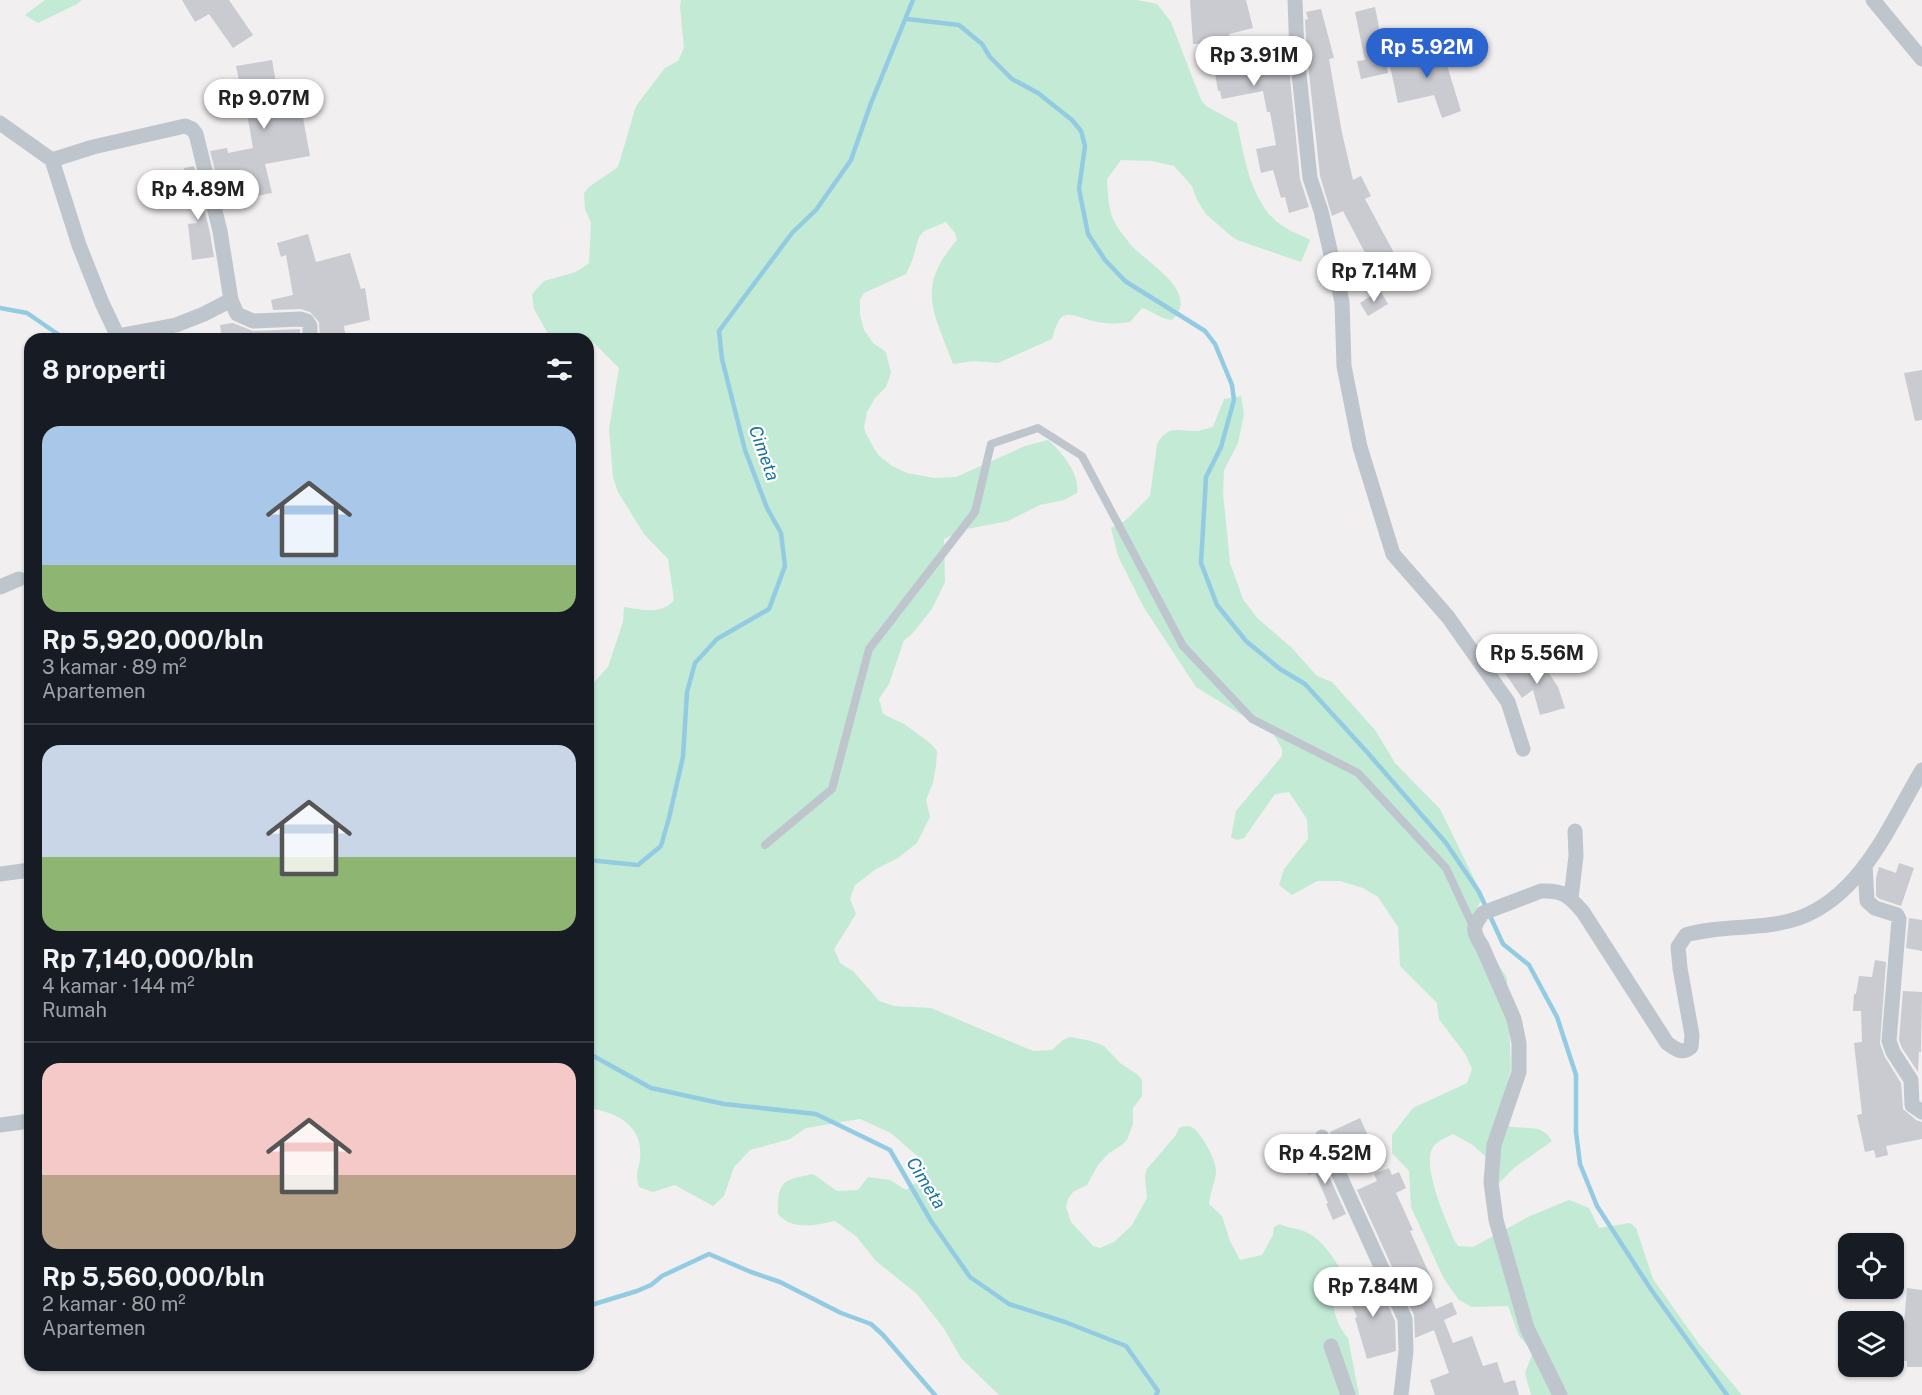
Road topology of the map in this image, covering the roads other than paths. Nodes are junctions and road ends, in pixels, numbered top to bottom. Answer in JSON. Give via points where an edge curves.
{"nodes":[{"id":1,"x":1295,"y":0,"type":"edge"},
{"id":2,"x":1873,"y":0,"type":"edge"},
{"id":3,"x":1922,"y":58,"type":"edge"},
{"id":4,"x":0,"y":123,"type":"edge"},
{"id":5,"x":52,"y":160,"type":"junction"},
{"id":6,"x":231,"y":300,"type":"junction"},
{"id":7,"x":116,"y":333,"type":"edge"},
{"id":8,"x":137,"y":333,"type":"edge"},
{"id":9,"x":310,"y":333,"type":"edge"},
{"id":10,"x":20,"y":579,"type":"dead end"},
{"id":11,"x":0,"y":587,"type":"edge"},
{"id":12,"x":1523,"y":749,"type":"dead end"},
{"id":13,"x":1922,"y":770,"type":"edge"},
{"id":14,"x":1575,"y":831,"type":"dead end"},
{"id":15,"x":765,"y":845,"type":"dead end"},
{"id":16,"x":1865,"y":865,"type":"junction"},
{"id":17,"x":24,"y":871,"type":"edge"},
{"id":18,"x":0,"y":873,"type":"edge"},
{"id":19,"x":1570,"y":898,"type":"junction"},
{"id":20,"x":1474,"y":928,"type":"junction"},
{"id":21,"x":1922,"y":1112,"type":"edge"},
{"id":22,"x":24,"y":1122,"type":"edge"},
{"id":23,"x":0,"y":1125,"type":"edge"},
{"id":24,"x":1322,"y":1137,"type":"dead end"},
{"id":25,"x":1331,"y":1346,"type":"dead end"},
{"id":26,"x":1348,"y":1395,"type":"edge"},
{"id":27,"x":1401,"y":1395,"type":"edge"},
{"id":28,"x":1560,"y":1395,"type":"edge"}],
"edges":[{"from":1,"to":12,"type":"street","via":[[1310,178],[1342,302],[1344,366],[1360,447],[1393,554],[1448,617],[1508,702]]},
{"from":2,"to":3,"type":"street"},
{"from":4,"to":5,"type":"street"},
{"from":5,"to":6,"type":"street","via":[[185,126],[192,129],[213,199]]},
{"from":5,"to":7,"type":"street","via":[[79,245]]},
{"from":6,"to":8,"type":"street","via":[[176,325]]},
{"from":6,"to":9,"type":"street","via":[[237,314],[246,319],[301,319],[307,321]]},
{"from":10,"to":11,"type":"street"},
{"from":13,"to":16,"type":"street"},
{"from":14,"to":19,"type":"street"},
{"from":15,"to":20,"type":"lane","via":[[832,789],[869,649],[975,512],[991,444],[1038,428],[1082,456],[1183,646],[1252,719],[1358,773],[1446,868]]},
{"from":16,"to":19,"type":"street","via":[[1847,888],[1799,918],[1686,935],[1678,947],[1692,1035],[1691,1047],[1681,1052],[1667,1043],[1583,912]]},
{"from":16,"to":21,"type":"street","via":[[1867,901],[1899,919],[1890,1041],[1911,1080],[1912,1105]]},
{"from":17,"to":18,"type":"street"},
{"from":19,"to":20,"type":"street","via":[[1558,891],[1541,891],[1483,913]]},
{"from":20,"to":28,"type":"street","via":[[1514,1019],[1519,1043],[1519,1072],[1494,1145],[1491,1182],[1496,1220],[1527,1328]]},
{"from":22,"to":23,"type":"street"},
{"from":24,"to":27,"type":"street","via":[[1405,1319]]},
{"from":25,"to":26,"type":"street"}]}
